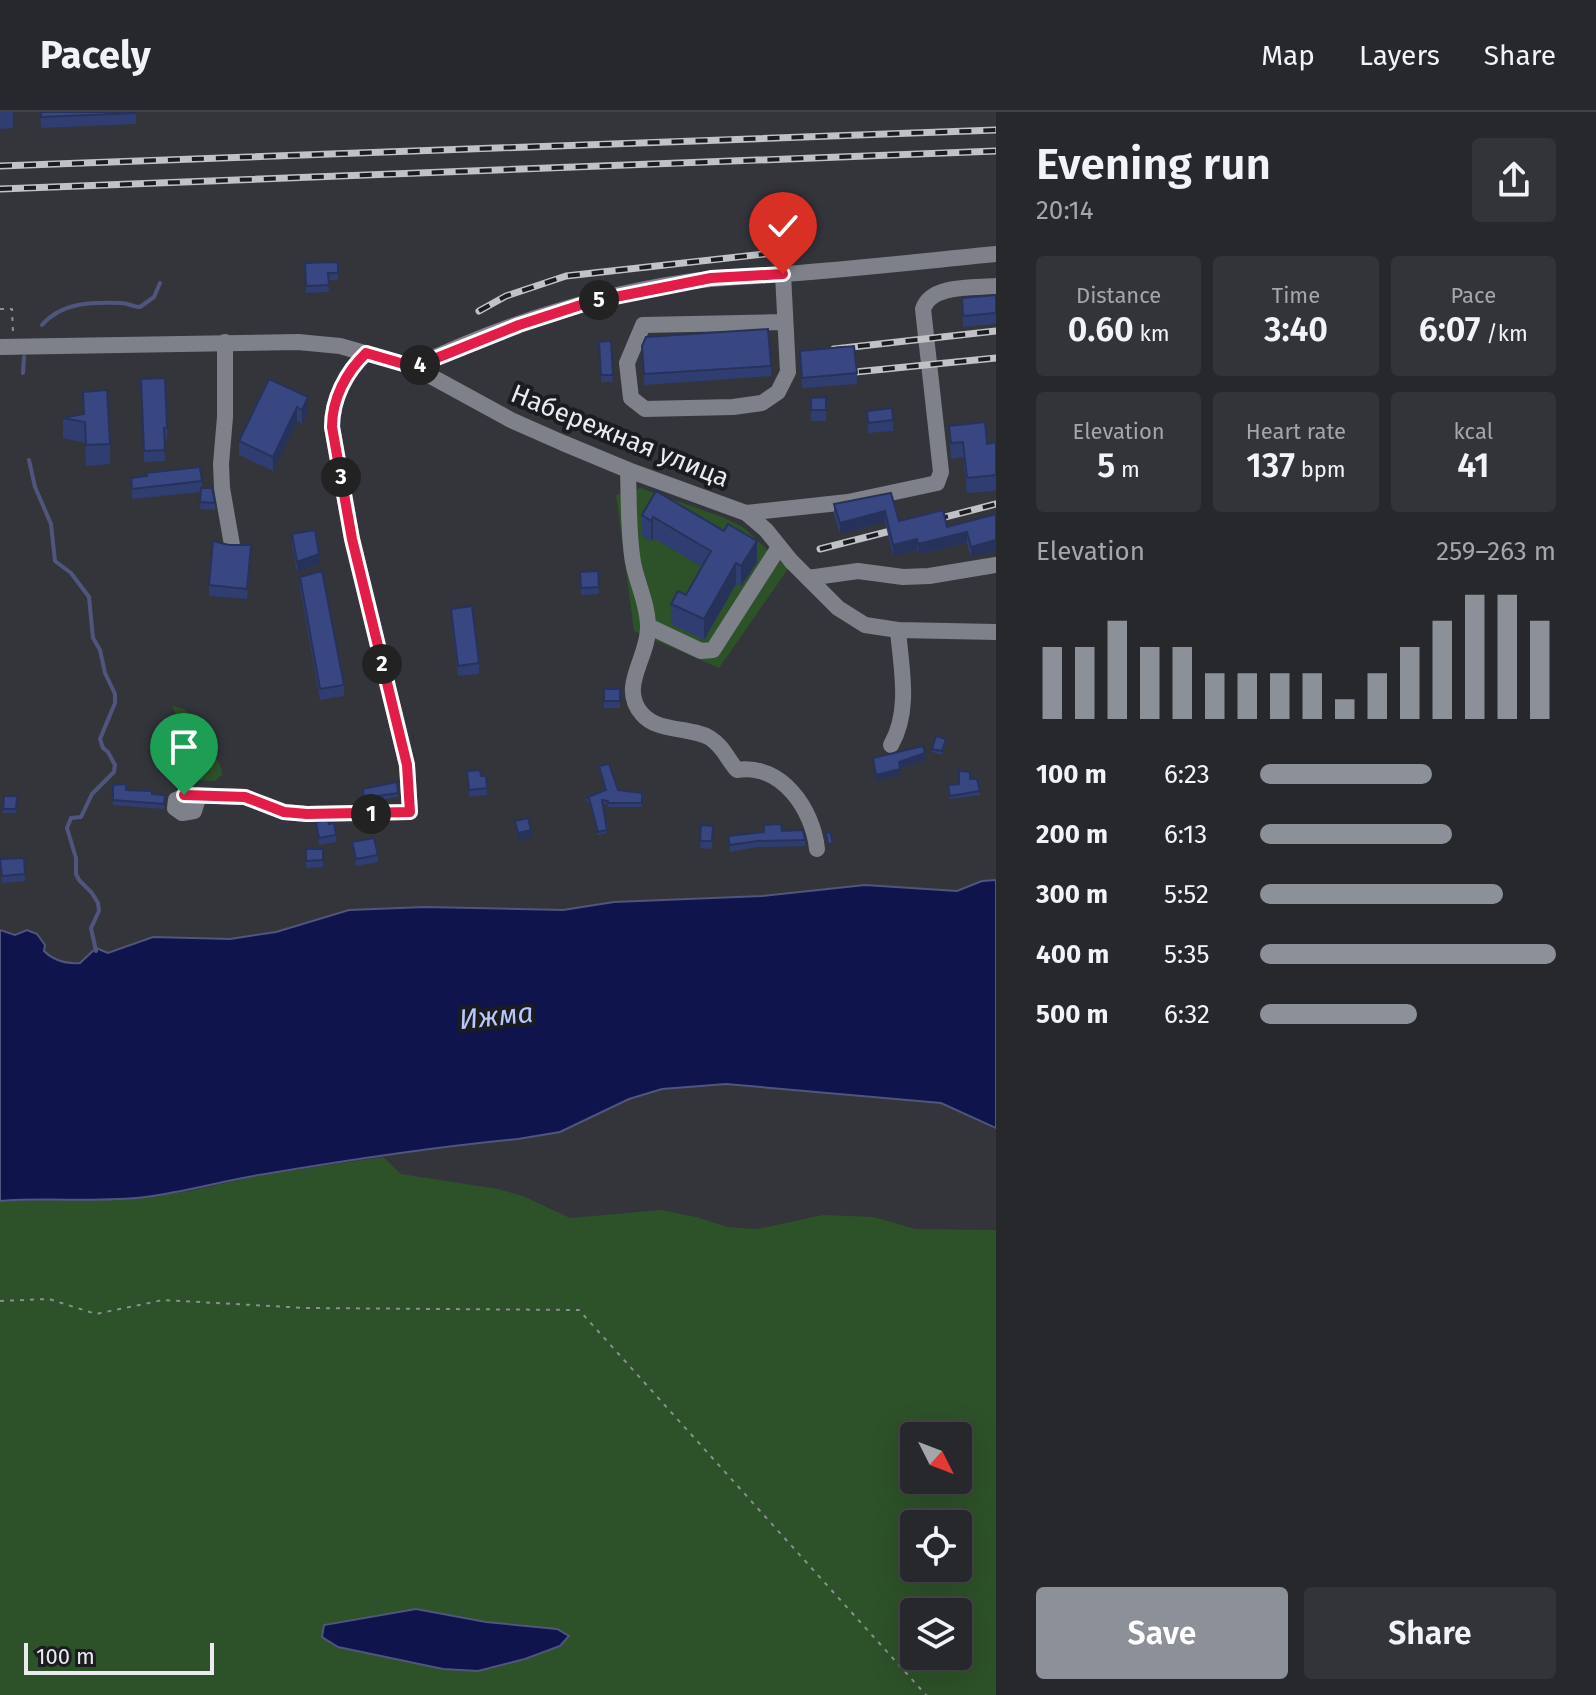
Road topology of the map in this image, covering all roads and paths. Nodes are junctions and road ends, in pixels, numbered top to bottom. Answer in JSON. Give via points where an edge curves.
{"nodes":[{"id":1,"x":996,"y":254,"type":"edge"},
{"id":2,"x":783,"y":274,"type":"junction"},
{"id":3,"x":996,"y":286,"type":"edge"},
{"id":4,"x":0,"y":309,"type":"edge"},
{"id":5,"x":784,"y":322,"type":"junction"},
{"id":6,"x":225,"y":342,"type":"junction"},
{"id":7,"x":7,"y":347,"type":"edge"},
{"id":8,"x":366,"y":353,"type":"junction"},
{"id":9,"x":414,"y":367,"type":"junction"},
{"id":10,"x":628,"y":470,"type":"junction"},
{"id":11,"x":746,"y":513,"type":"junction"},
{"id":12,"x":232,"y":545,"type":"edge"},
{"id":13,"x":779,"y":547,"type":"junction"},
{"id":14,"x":996,"y":565,"type":"edge"},
{"id":15,"x":808,"y":578,"type":"junction"},
{"id":16,"x":648,"y":626,"type":"junction"},
{"id":17,"x":898,"y":630,"type":"junction"},
{"id":18,"x":996,"y":632,"type":"edge"},
{"id":19,"x":891,"y":745,"type":"dead end"},
{"id":20,"x":199,"y":795,"type":"dead end"},
{"id":21,"x":817,"y":849,"type":"dead end"},
{"id":22,"x":0,"y":1301,"type":"edge"},
{"id":23,"x":926,"y":1695,"type":"edge"}],
"edges":[{"from":1,"to":2,"type":"street"},
{"from":2,"to":5,"type":"street"},
{"from":2,"to":9,"type":"street","via":[[711,278],[605,298]]},
{"from":3,"to":11,"type":"street","via":[[940,292],[923,309],[941,472],[937,483],[834,504]]},
{"from":4,"to":7,"type":"path","via":[[12,309]]},
{"from":5,"to":5,"type":"street","via":[[788,372],[778,392],[762,403],[645,409],[631,398],[627,363],[643,325]]},
{"from":6,"to":7,"type":"street","name":"Набережная улица"},
{"from":6,"to":8,"type":"street","name":"Набережная улица","via":[[319,343]]},
{"from":6,"to":12,"type":"street","via":[[221,464]]},
{"from":8,"to":9,"type":"street","name":"Набережная улица"},
{"from":8,"to":20,"type":"street","via":[[338,393],[332,427],[352,539],[407,765],[410,812],[292,813],[245,797]]},
{"from":9,"to":10,"type":"street","name":"Набережная улица","via":[[511,420]]},
{"from":10,"to":11,"type":"street","name":"Набережная улица"},
{"from":10,"to":16,"type":"street","via":[[633,563]]},
{"from":11,"to":13,"type":"street","name":"Набережная улица"},
{"from":13,"to":15,"type":"street","name":"Набережная улица"},
{"from":13,"to":16,"type":"street","via":[[713,650],[701,651]]},
{"from":14,"to":15,"type":"street","via":[[929,576],[858,571]]},
{"from":15,"to":17,"type":"street","name":"Набережная улица","via":[[853,619]]},
{"from":16,"to":21,"type":"street","via":[[633,680],[639,711],[656,724],[709,738],[737,770],[780,780],[813,824]]},
{"from":17,"to":18,"type":"street","name":"Набережная улица"},
{"from":17,"to":19,"type":"street","via":[[904,699]]},
{"from":22,"to":23,"type":"path","via":[[49,1299],[96,1314],[163,1300],[306,1308],[579,1310]]}]}
